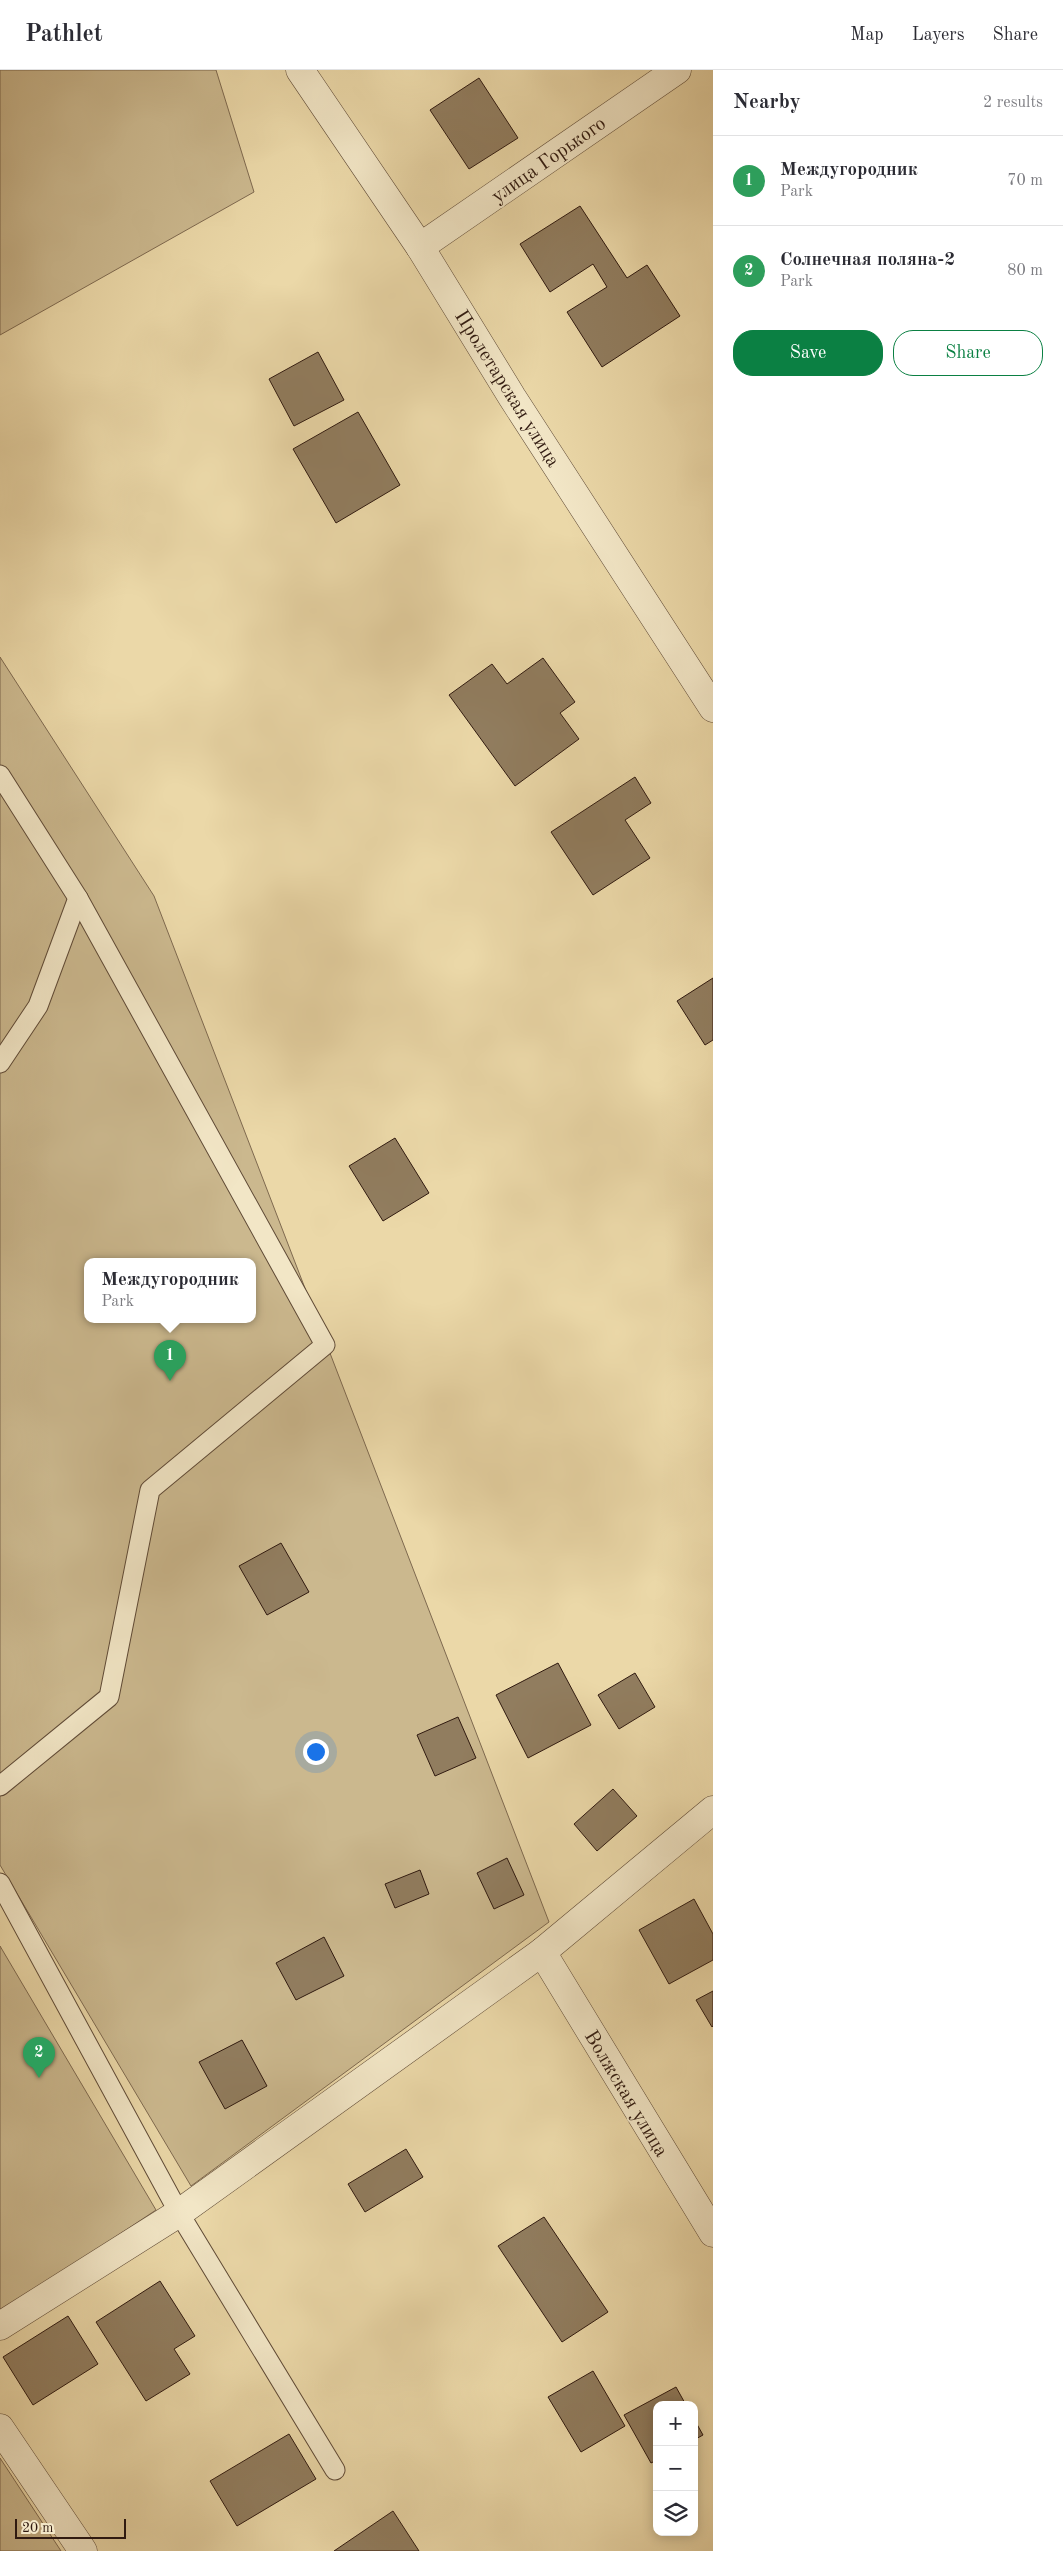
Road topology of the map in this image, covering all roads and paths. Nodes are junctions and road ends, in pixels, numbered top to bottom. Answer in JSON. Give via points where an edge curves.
{"nodes":[{"id":1,"x":300,"y":70,"type":"edge"},
{"id":2,"x":677,"y":70,"type":"edge"},
{"id":3,"x":420,"y":248,"type":"junction"},
{"id":4,"x":713,"y":708,"type":"edge"},
{"id":5,"x":0,"y":775,"type":"edge"},
{"id":6,"x":78,"y":898,"type":"junction"},
{"id":7,"x":0,"y":1063,"type":"edge"},
{"id":8,"x":0,"y":1786,"type":"edge"},
{"id":9,"x":713,"y":1810,"type":"edge"},
{"id":10,"x":0,"y":1883,"type":"edge"},
{"id":11,"x":542,"y":1952,"type":"junction"},
{"id":12,"x":180,"y":2213,"type":"junction"},
{"id":13,"x":713,"y":2234,"type":"edge"},
{"id":14,"x":0,"y":2326,"type":"edge"},
{"id":15,"x":0,"y":2428,"type":"edge"},
{"id":16,"x":335,"y":2470,"type":"dead end"},
{"id":17,"x":83,"y":2551,"type":"edge"}],
"edges":[{"from":1,"to":3,"type":"street","name":"Пролетарская улица"},
{"from":2,"to":3,"type":"street","name":"улица Горького"},
{"from":3,"to":4,"type":"street","name":"Пролетарская улица","via":[[517,405]]},
{"from":5,"to":6,"type":"lane"},
{"from":6,"to":7,"type":"lane","via":[[38,1006]]},
{"from":6,"to":8,"type":"lane","via":[[325,1345],[150,1490],[109,1697]]},
{"from":9,"to":11,"type":"street"},
{"from":10,"to":12,"type":"lane"},
{"from":11,"to":12,"type":"street"},
{"from":11,"to":13,"type":"street","name":"Волжская улица"},
{"from":12,"to":14,"type":"street"},
{"from":12,"to":16,"type":"lane"},
{"from":15,"to":17,"type":"street"}]}
